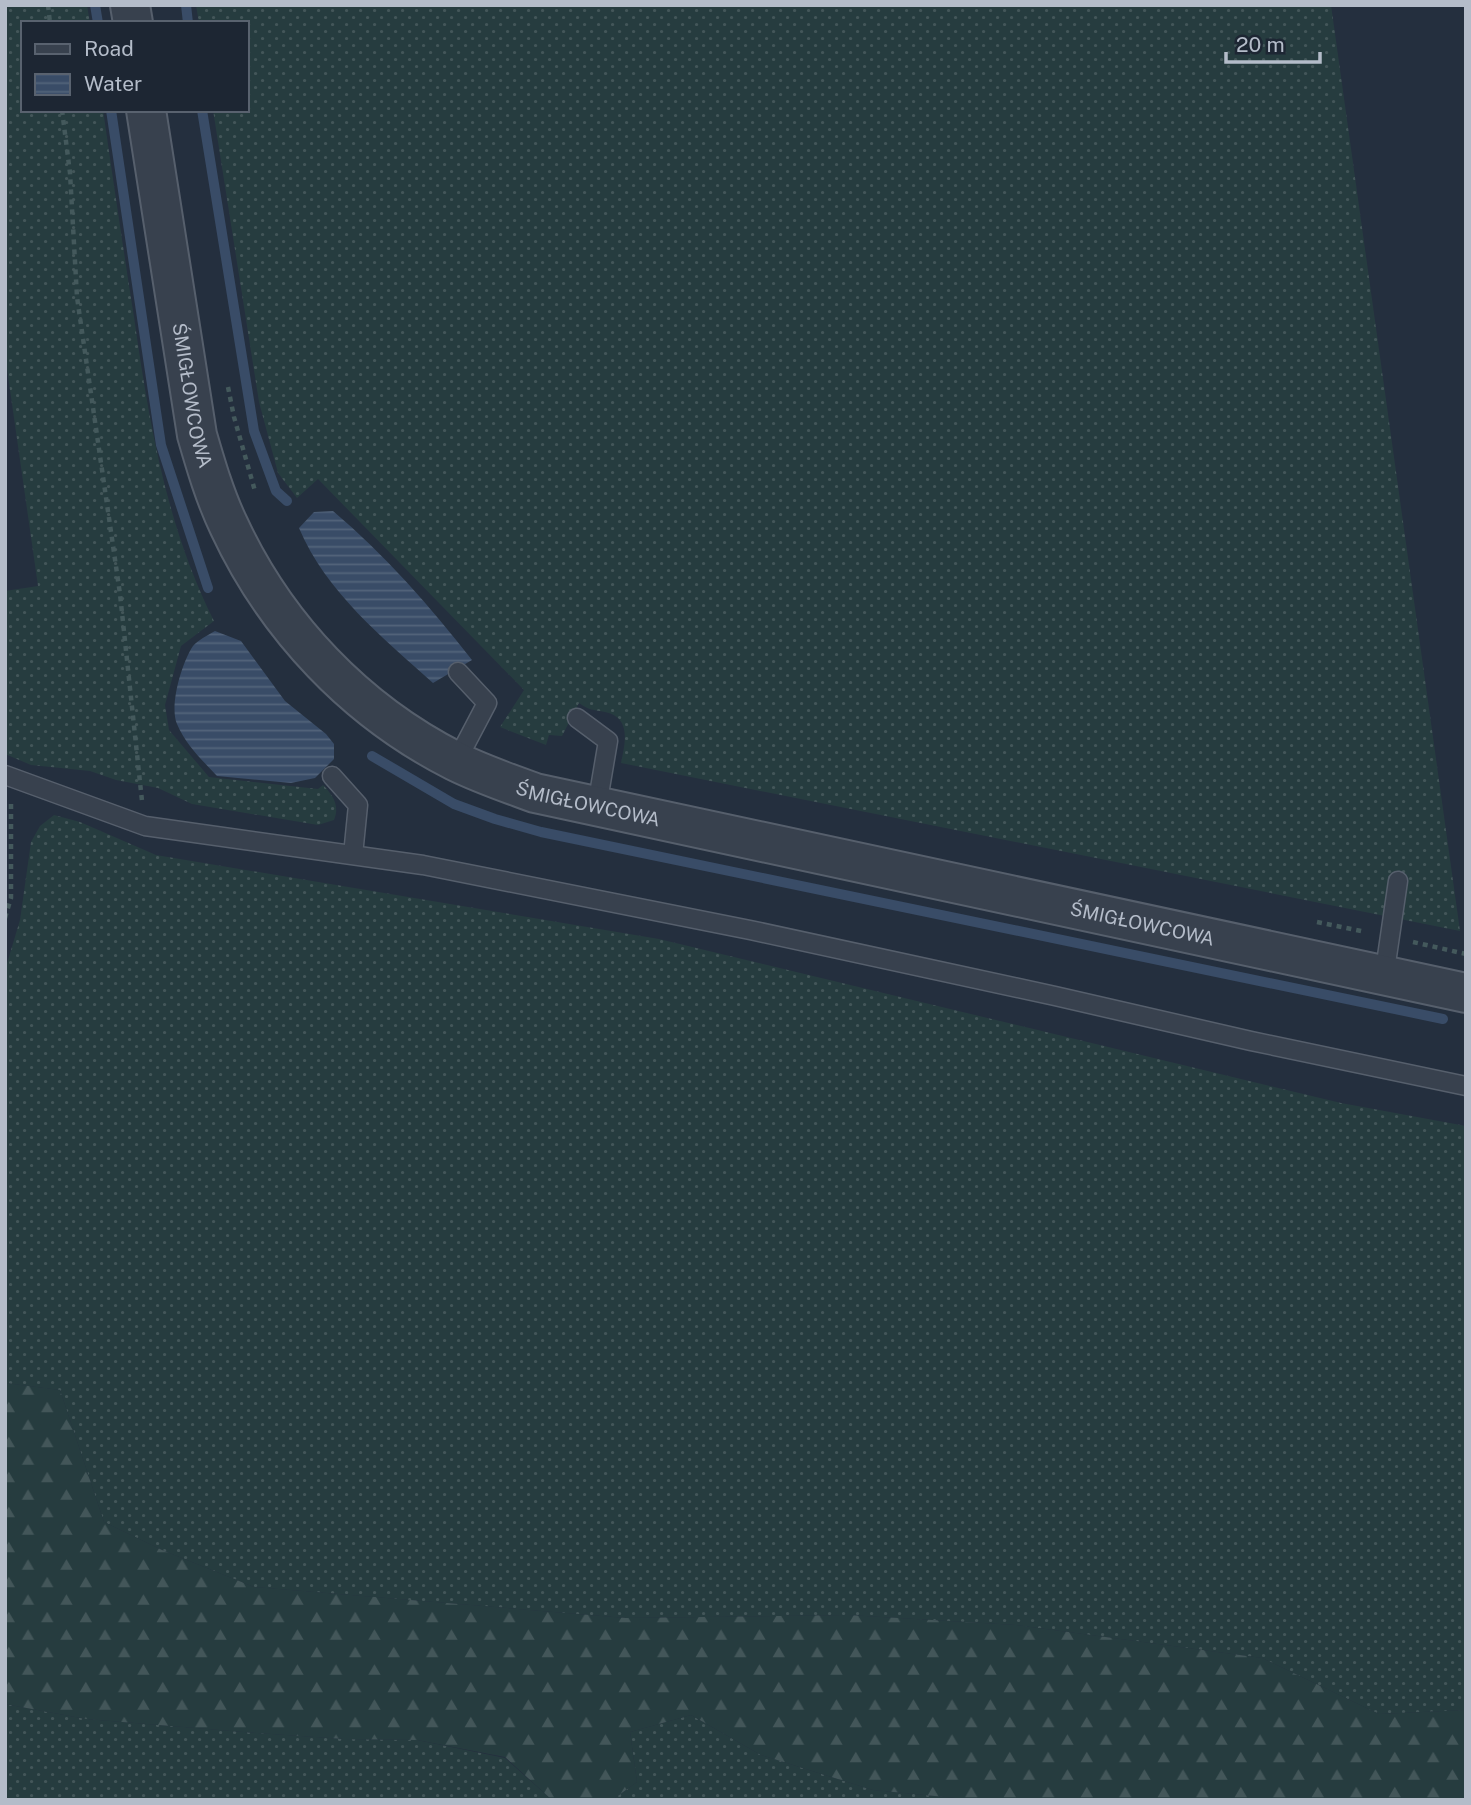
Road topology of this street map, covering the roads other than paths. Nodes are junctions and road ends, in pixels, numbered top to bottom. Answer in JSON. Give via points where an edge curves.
{"nodes":[{"id":1,"x":146,"y":112,"type":"edge"},
{"id":2,"x":458,"y":673,"type":"dead end"},
{"id":3,"x":577,"y":718,"type":"dead end"},
{"id":4,"x":456,"y":762,"type":"junction"},
{"id":5,"x":8,"y":776,"type":"edge"},
{"id":6,"x":332,"y":776,"type":"dead end"},
{"id":7,"x":597,"y":806,"type":"junction"},
{"id":8,"x":354,"y":855,"type":"junction"},
{"id":9,"x":1398,"y":881,"type":"dead end"},
{"id":10,"x":1384,"y":977,"type":"junction"},
{"id":11,"x":1466,"y":993,"type":"edge"},
{"id":12,"x":1466,"y":1086,"type":"edge"}],
"edges":[{"from":1,"to":4,"type":"street","name":"ŚMIGŁOWCOWA","via":[[197,435],[228,525],[271,601],[327,668],[386,719]]},
{"from":2,"to":4,"type":"lane","via":[[487,703]]},
{"from":3,"to":7,"type":"lane","via":[[608,741]]},
{"from":4,"to":7,"type":"street","name":"ŚMIGŁOWCOWA","via":[[534,793]]},
{"from":5,"to":8,"type":"lane","via":[[145,826]]},
{"from":6,"to":8,"type":"lane","via":[[358,805]]},
{"from":7,"to":10,"type":"street","name":"ŚMIGŁOWCOWA"},
{"from":8,"to":12,"type":"lane","via":[[750,930]]},
{"from":9,"to":10,"type":"lane"},
{"from":10,"to":11,"type":"street","name":"ŚMIGŁOWCOWA"}]}
